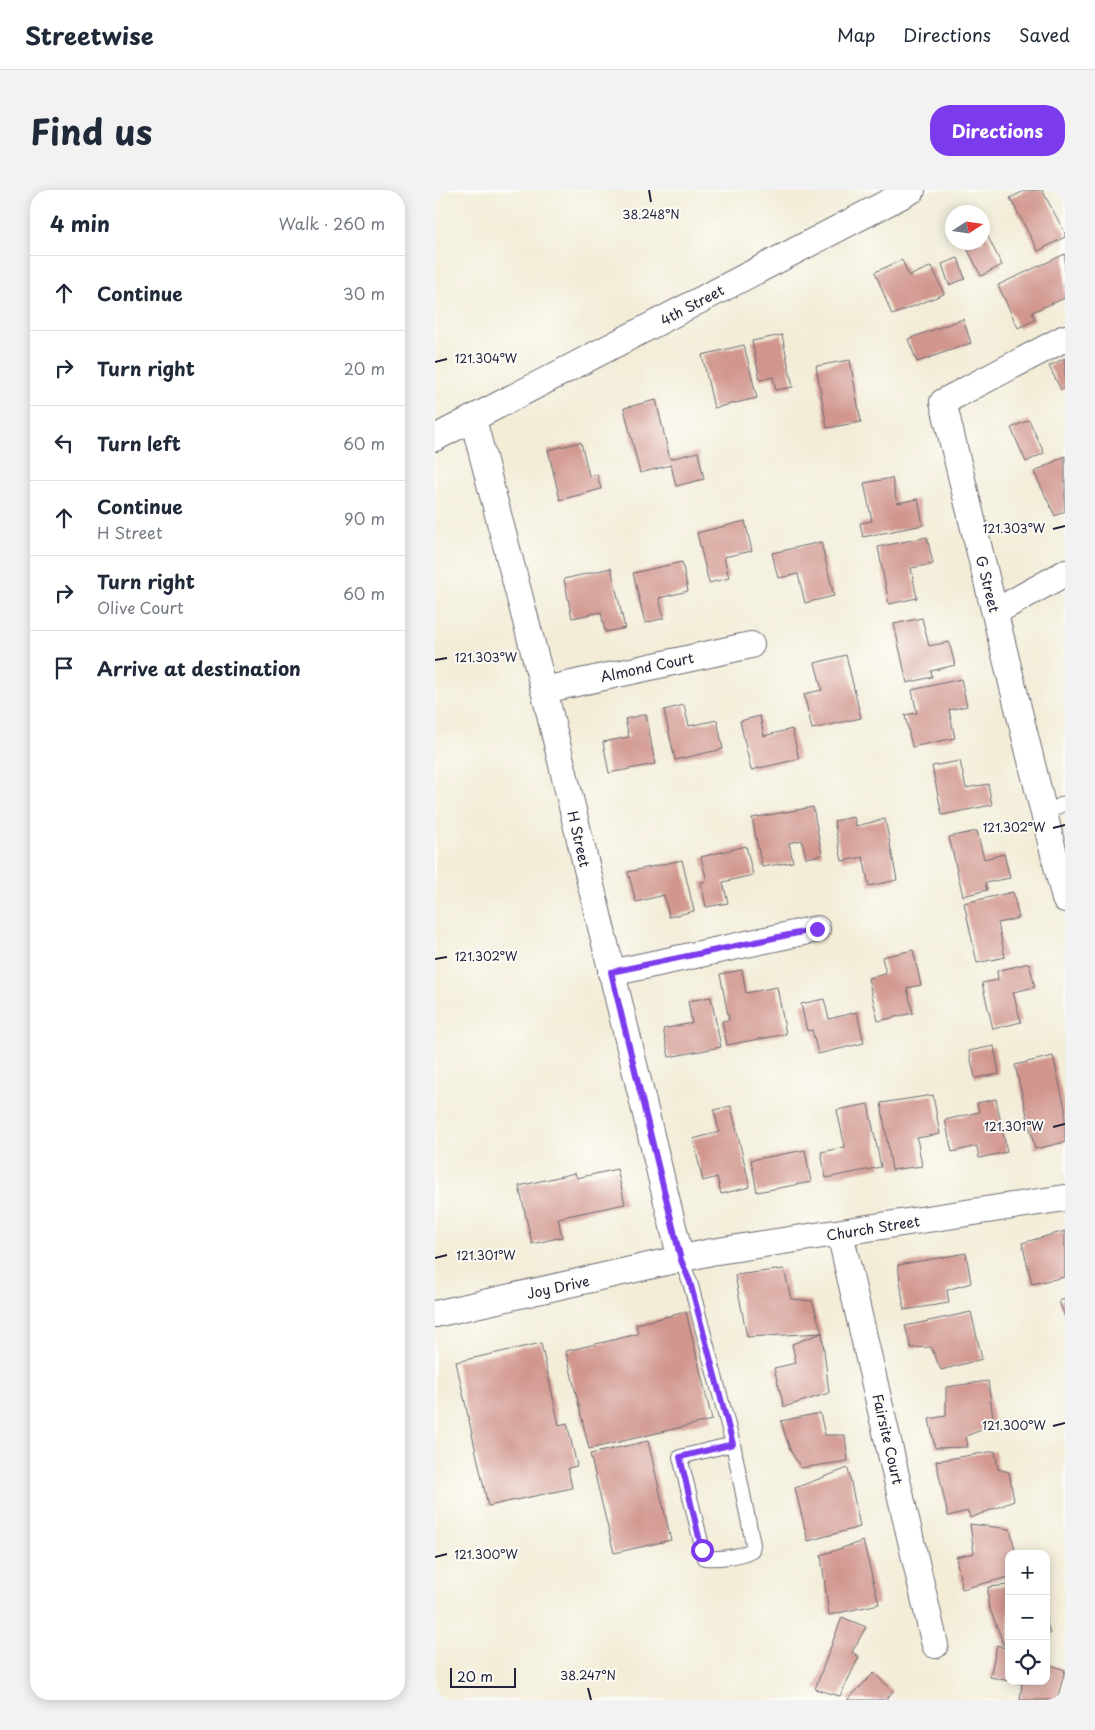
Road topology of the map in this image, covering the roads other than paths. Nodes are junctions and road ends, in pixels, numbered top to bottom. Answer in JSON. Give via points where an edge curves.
{"nodes":[{"id":1,"x":912,"y":190,"type":"edge"},
{"id":2,"x":1065,"y":338,"type":"edge"},
{"id":3,"x":473,"y":419,"type":"junction"},
{"id":4,"x":435,"y":438,"type":"edge"},
{"id":5,"x":1065,"y":573,"type":"edge"},
{"id":6,"x":995,"y":612,"type":"junction"},
{"id":7,"x":751,"y":645,"type":"dead end"},
{"id":8,"x":544,"y":690,"type":"junction"},
{"id":9,"x":1055,"y":808,"type":"edge"},
{"id":10,"x":1065,"y":899,"type":"edge"},
{"id":11,"x":817,"y":929,"type":"dead end"},
{"id":12,"x":611,"y":972,"type":"junction"},
{"id":13,"x":1065,"y":1198,"type":"edge"},
{"id":14,"x":840,"y":1232,"type":"junction"},
{"id":15,"x":681,"y":1260,"type":"junction"},
{"id":16,"x":435,"y":1314,"type":"edge"},
{"id":17,"x":733,"y":1444,"type":"junction"},
{"id":18,"x":935,"y":1645,"type":"dead end"}],
"edges":[{"from":1,"to":3,"type":"street","name":"4th Street"},
{"from":2,"to":6,"type":"street","name":"G Street","via":[[943,402]]},
{"from":3,"to":4,"type":"street","name":"4th Street"},
{"from":3,"to":8,"type":"street","name":"H Street"},
{"from":5,"to":6,"type":"street"},
{"from":6,"to":9,"type":"street","name":"G Street"},
{"from":7,"to":8,"type":"street","name":"Almond Court"},
{"from":8,"to":12,"type":"street","name":"H Street"},
{"from":9,"to":10,"type":"street","name":"G Street"},
{"from":11,"to":12,"type":"street"},
{"from":12,"to":15,"type":"street","name":"H Street"},
{"from":13,"to":14,"type":"street","name":"Church Street"},
{"from":14,"to":15,"type":"street","name":"Church Street","via":[[711,1252]]},
{"from":14,"to":18,"type":"street","name":"Fairsite Court"},
{"from":15,"to":16,"type":"street","name":"Joy Drive"},
{"from":15,"to":17,"type":"lane","via":[[690,1282]]},
{"from":17,"to":17,"type":"lane","via":[[752,1550],[705,1558],[680,1457]]}]}
